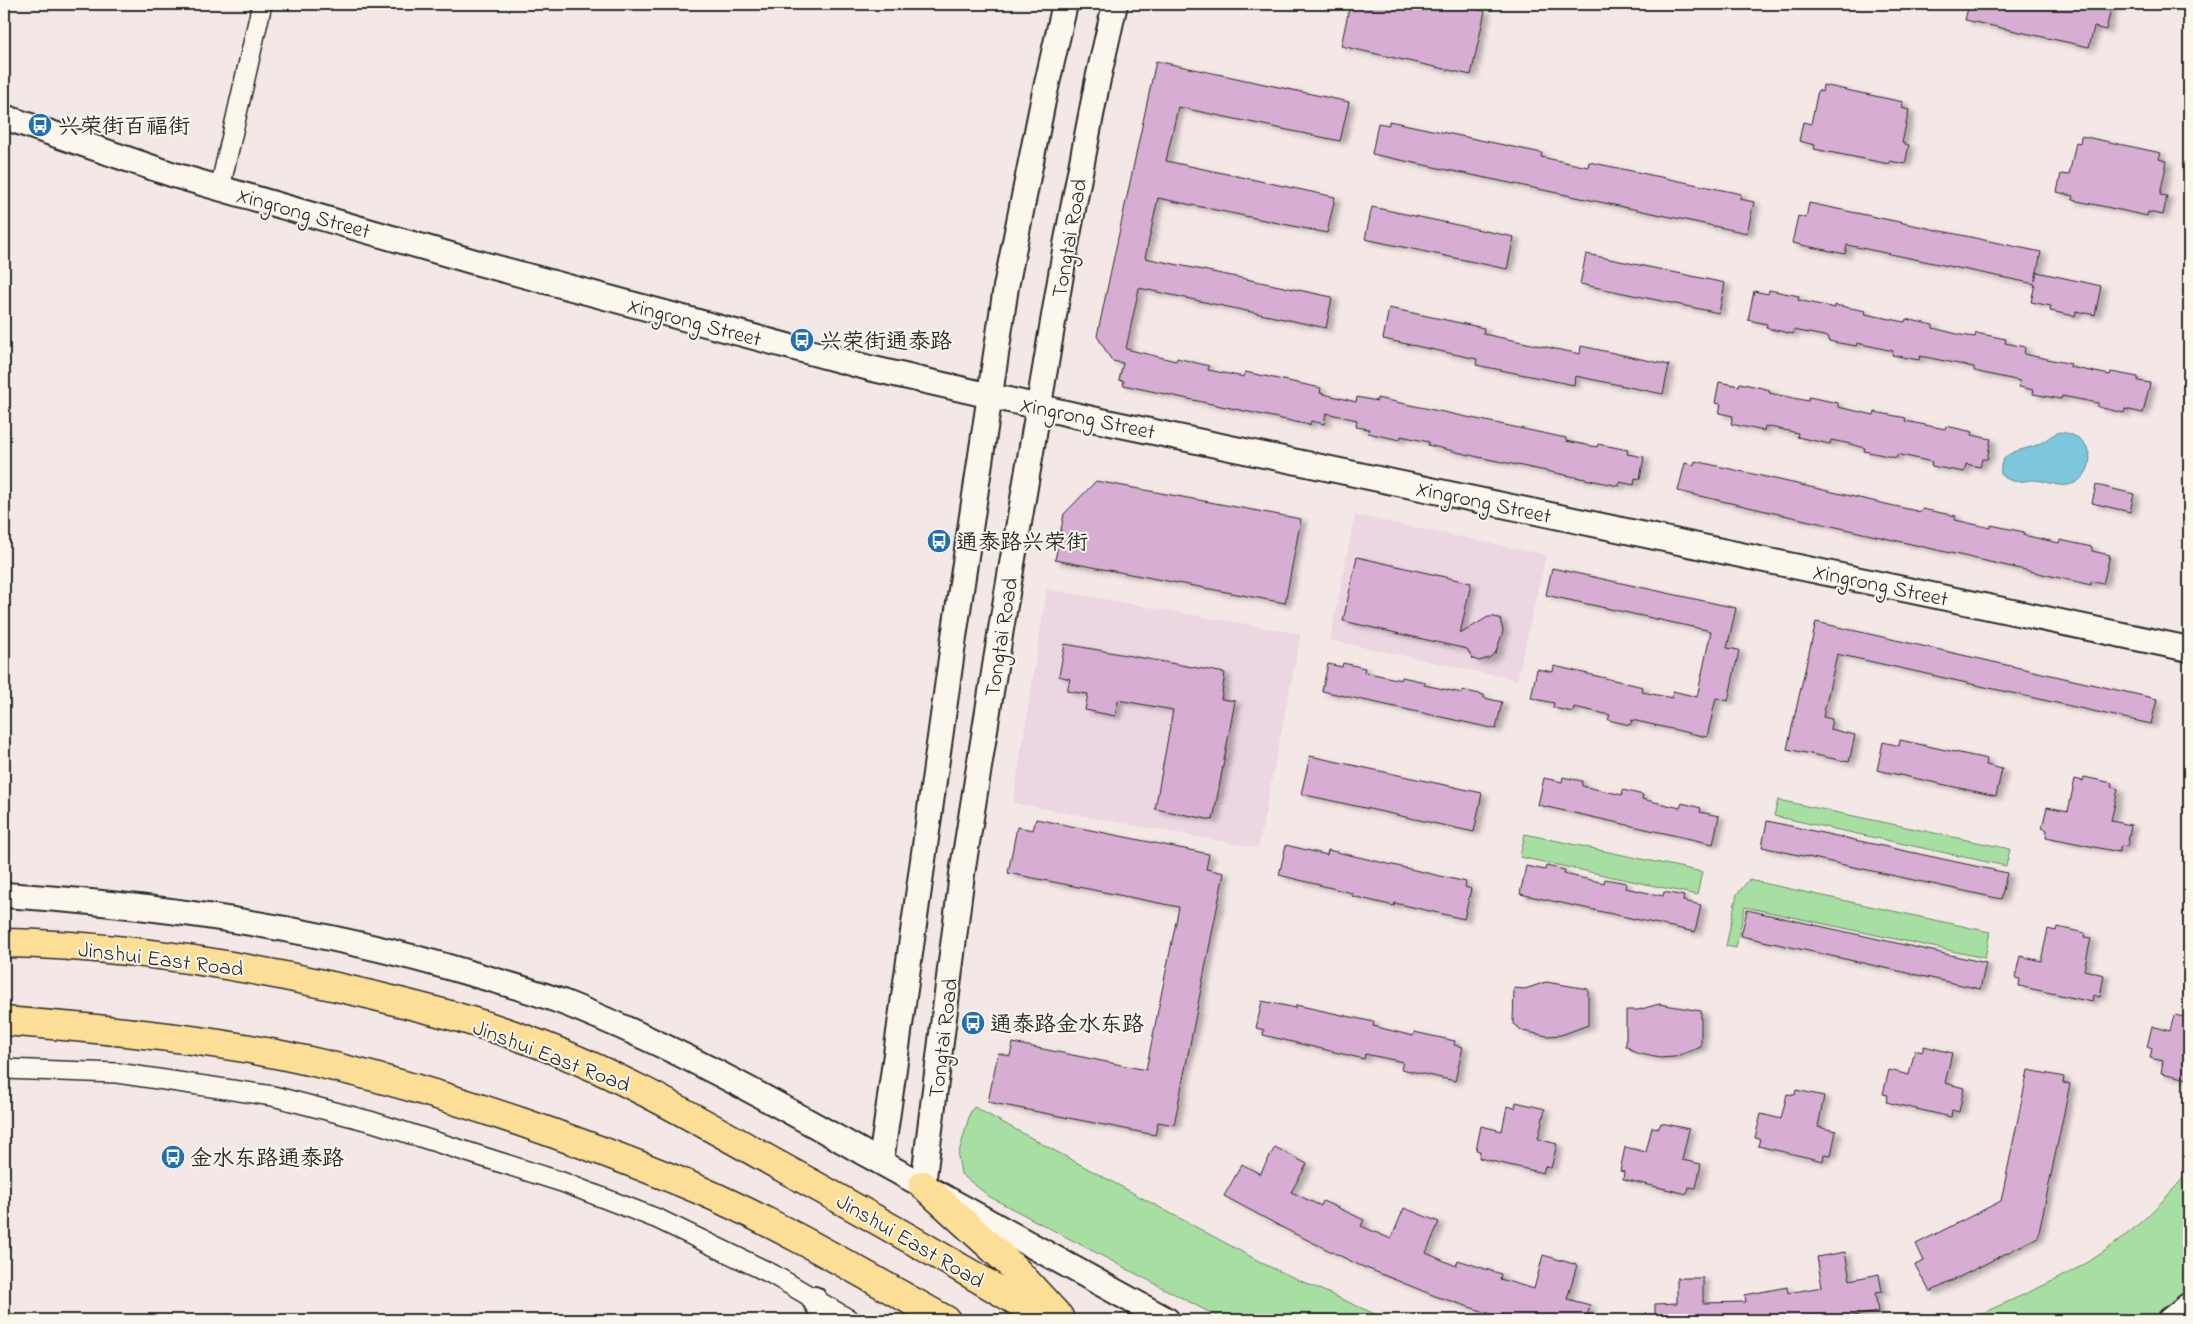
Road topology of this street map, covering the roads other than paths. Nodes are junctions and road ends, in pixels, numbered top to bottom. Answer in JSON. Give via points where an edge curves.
{"nodes":[{"id":1,"x":262,"y":4,"type":"edge"},
{"id":2,"x":1064,"y":4,"type":"edge"},
{"id":3,"x":1115,"y":4,"type":"edge"},
{"id":4,"x":4,"y":117,"type":"edge"},
{"id":5,"x":220,"y":188,"type":"junction"},
{"id":6,"x":990,"y":396,"type":"junction"},
{"id":7,"x":1038,"y":406,"type":"junction"},
{"id":8,"x":2189,"y":649,"type":"edge"},
{"id":9,"x":4,"y":896,"type":"edge"},
{"id":10,"x":4,"y":943,"type":"edge"},
{"id":11,"x":4,"y":1021,"type":"edge"},
{"id":12,"x":4,"y":1069,"type":"edge"},
{"id":13,"x":881,"y":1162,"type":"junction"},
{"id":14,"x":923,"y":1185,"type":"junction"},
{"id":15,"x":814,"y":1299,"type":"junction"},
{"id":16,"x":2189,"y":1305,"type":"edge"},
{"id":17,"x":827,"y":1320,"type":"edge"},
{"id":18,"x":850,"y":1320,"type":"edge"},
{"id":19,"x":946,"y":1320,"type":"edge"},
{"id":20,"x":1048,"y":1320,"type":"edge"},
{"id":21,"x":1062,"y":1320,"type":"edge"},
{"id":22,"x":1168,"y":1320,"type":"edge"},
{"id":23,"x":2170,"y":1320,"type":"edge"}],
"edges":[{"from":1,"to":5,"type":"street"},
{"from":2,"to":6,"type":"street","name":"Tongtai Road","via":[[1006,287]]},
{"from":3,"to":7,"type":"street","name":"Tongtai Road","via":[[1066,245]]},
{"from":4,"to":5,"type":"street","name":"Xingrong Street"},
{"from":5,"to":6,"type":"street","name":"Xingrong Street","via":[[860,366]]},
{"from":6,"to":7,"type":"street","name":"Xingrong Street"},
{"from":6,"to":13,"type":"street","name":"Tongtai Road"},
{"from":7,"to":8,"type":"street","name":"Xingrong Street"},
{"from":7,"to":14,"type":"street","name":"Tongtai Road","via":[[962,874]]},
{"from":9,"to":13,"type":"street","via":[[114,904],[323,936],[422,959],[510,985],[643,1035],[759,1094]]},
{"from":10,"to":20,"type":"main road","name":"Jinshui East Road","via":[[84,948],[216,963],[308,980],[429,1009],[524,1039],[621,1079],[672,1106],[943,1257]]},
{"from":11,"to":19,"type":"main road","via":[[151,1034],[240,1047],[359,1073],[480,1108],[702,1191],[797,1238]]},
{"from":12,"to":15,"type":"street","via":[[117,1073],[273,1096],[373,1122],[562,1182],[658,1219],[772,1274]]},
{"from":13,"to":14,"type":"street"},
{"from":14,"to":21,"type":"main road","via":[[1013,1267]]},
{"from":14,"to":22,"type":"street"},
{"from":15,"to":17,"type":"street"},
{"from":15,"to":18,"type":"street"},
{"from":16,"to":23,"type":"street"}]}
